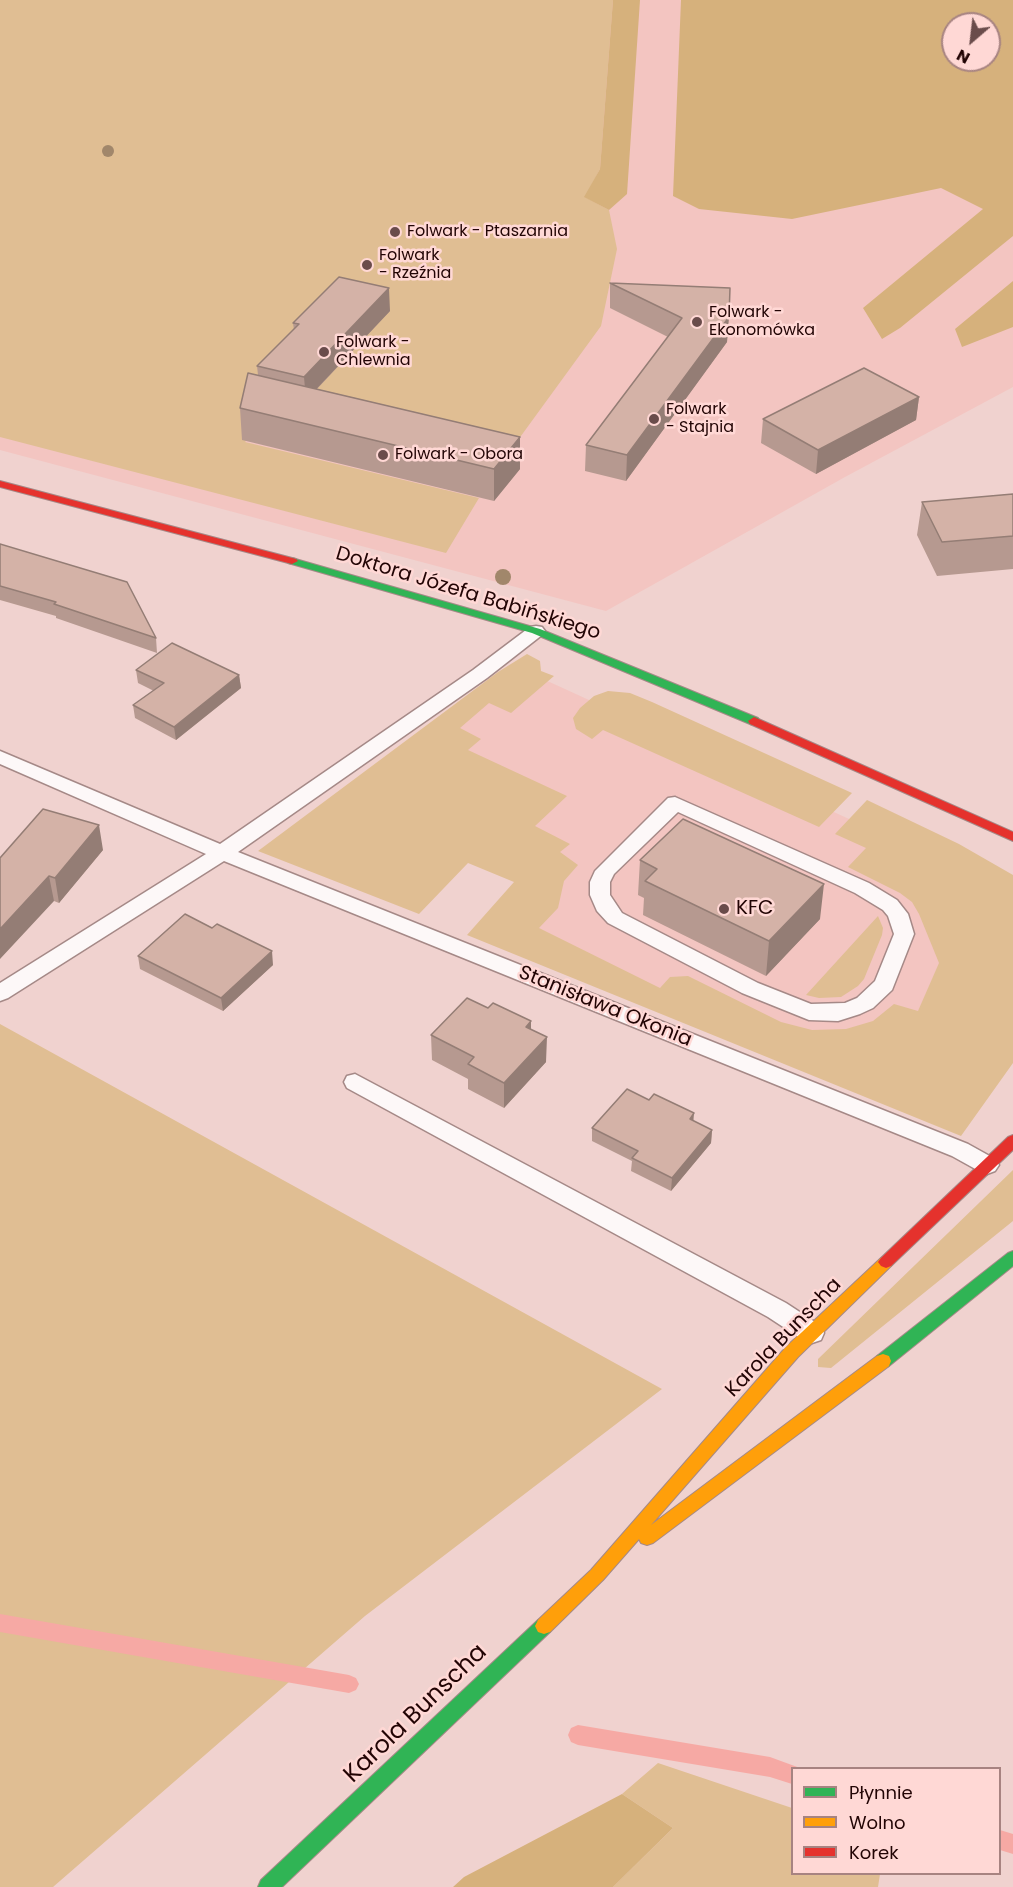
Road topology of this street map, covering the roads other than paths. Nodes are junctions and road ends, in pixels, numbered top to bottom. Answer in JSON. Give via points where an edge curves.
{"nodes":[{"id":1,"x":0,"y":484,"type":"edge"},
{"id":2,"x":536,"y":631,"type":"junction"},
{"id":3,"x":0,"y":757,"type":"edge"},
{"id":4,"x":675,"y":803,"type":"joint"},
{"id":5,"x":1011,"y":836,"type":"edge"},
{"id":6,"x":222,"y":852,"type":"junction"},
{"id":7,"x":0,"y":993,"type":"edge"},
{"id":8,"x":355,"y":1082,"type":"dead end"},
{"id":9,"x":1013,"y":1141,"type":"edge"},
{"id":10,"x":987,"y":1165,"type":"junction"},
{"id":11,"x":1013,"y":1257,"type":"edge"},
{"id":12,"x":812,"y":1333,"type":"junction"},
{"id":13,"x":597,"y":1575,"type":"junction"},
{"id":14,"x":268,"y":1887,"type":"edge"}],
"edges":[{"from":1,"to":2,"type":"main road","name":"Doktora Józefa Babińskiego","via":[[385,586]]},
{"from":2,"to":5,"type":"main road","name":"Doktora Józefa Babińskiego","via":[[699,696]]},
{"from":2,"to":6,"type":"lane"},
{"from":3,"to":6,"type":"lane","name":"Stanisława Okonia"},
{"from":4,"to":4,"type":"lane","via":[[605,871],[600,895],[615,918],[750,988],[809,1012],[838,1013],[870,1000],[884,985],[903,934],[898,914],[890,905],[851,883]]},
{"from":6,"to":7,"type":"lane"},
{"from":6,"to":10,"type":"lane","name":"Stanisława Okonia","via":[[909,1129]]},
{"from":8,"to":12,"type":"lane","via":[[777,1310]]},
{"from":9,"to":10,"type":"main road","name":"Karola Bunscha"},
{"from":10,"to":12,"type":"main road","name":"Karola Bunscha"},
{"from":11,"to":13,"type":"main road","name":"Karola Bunscha","via":[[864,1377]]},
{"from":12,"to":13,"type":"main road","name":"Karola Bunscha"},
{"from":13,"to":14,"type":"main road","name":"Karola Bunscha"}]}
